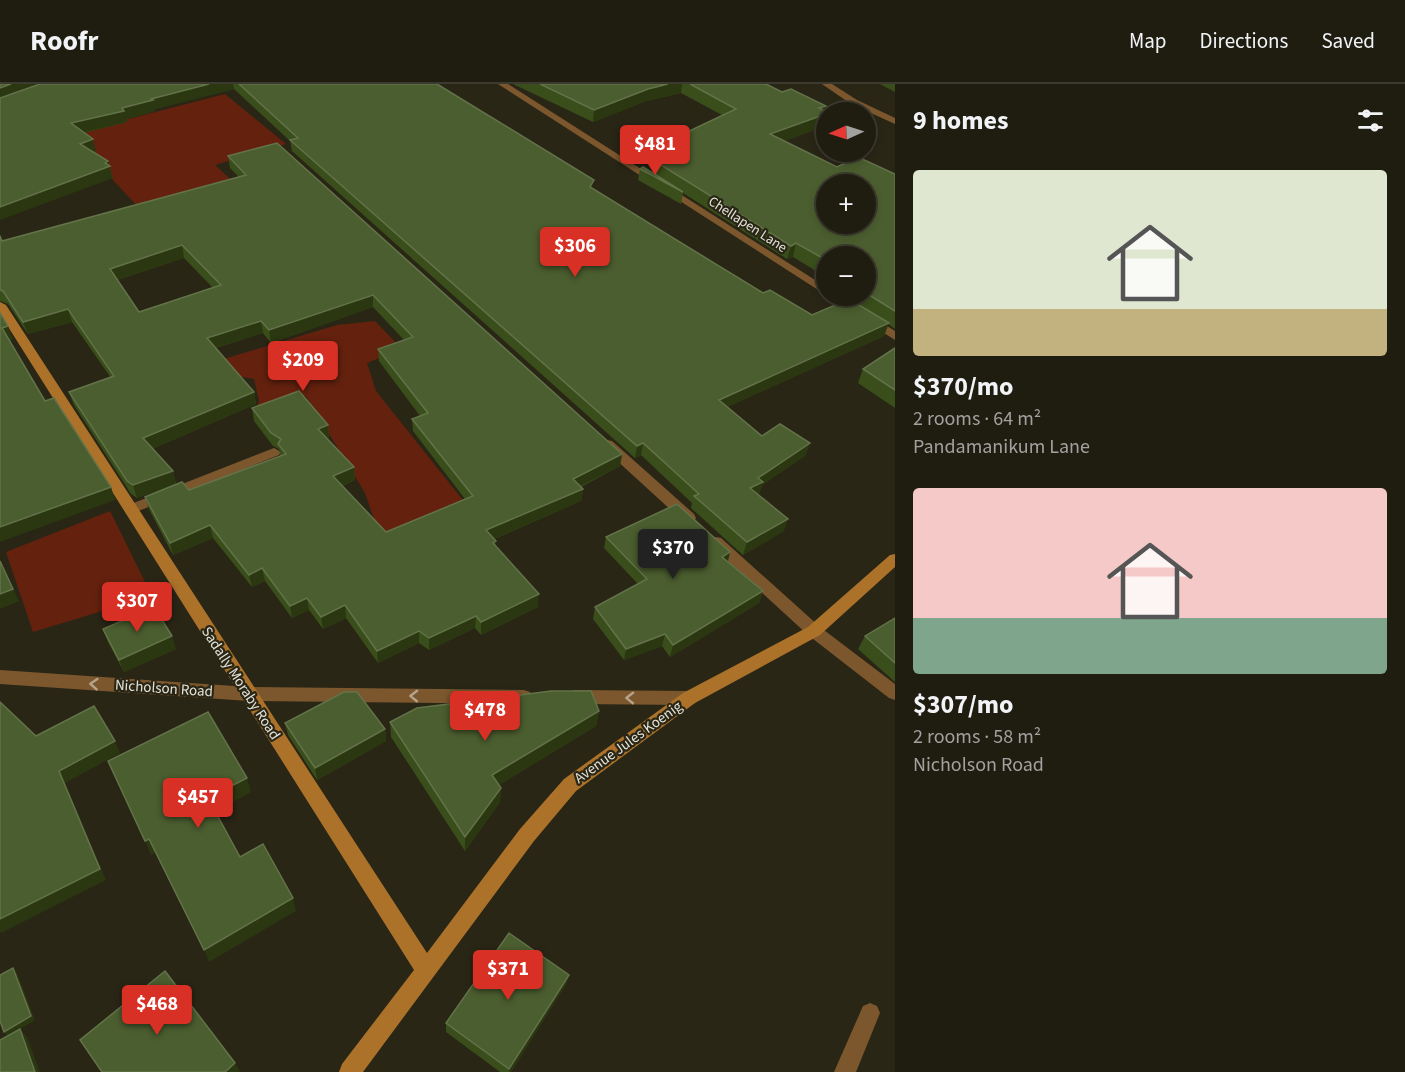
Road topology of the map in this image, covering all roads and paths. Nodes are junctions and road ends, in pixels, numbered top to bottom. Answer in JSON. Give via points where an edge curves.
{"nodes":[{"id":1,"x":502,"y":84,"type":"edge"},
{"id":2,"x":826,"y":84,"type":"edge"},
{"id":3,"x":895,"y":121,"type":"edge"},
{"id":4,"x":816,"y":286,"type":"edge"},
{"id":5,"x":0,"y":305,"type":"edge"},
{"id":6,"x":848,"y":306,"type":"edge"},
{"id":7,"x":895,"y":336,"type":"edge"},
{"id":8,"x":593,"y":432,"type":"edge"},
{"id":9,"x":274,"y":452,"type":"edge"},
{"id":10,"x":131,"y":509,"type":"junction"},
{"id":11,"x":892,"y":564,"type":"edge"},
{"id":12,"x":814,"y":631,"type":"junction"},
{"id":13,"x":0,"y":677,"type":"edge"},
{"id":14,"x":895,"y":693,"type":"edge"},
{"id":15,"x":249,"y":694,"type":"junction"},
{"id":16,"x":689,"y":698,"type":"junction"},
{"id":17,"x":425,"y":969,"type":"junction"},
{"id":18,"x":870,"y":1013,"type":"dead end"},
{"id":19,"x":350,"y":1072,"type":"edge"},
{"id":20,"x":845,"y":1072,"type":"edge"}],
"edges":[{"from":1,"to":4,"type":"street","name":"Chellapen Lane"},
{"from":2,"to":3,"type":"street"},
{"from":5,"to":10,"type":"street","name":"Sadally Moraby Road"},
{"from":6,"to":7,"type":"street"},
{"from":8,"to":12,"type":"street"},
{"from":9,"to":10,"type":"street"},
{"from":10,"to":15,"type":"street","name":"Sadally Moraby Road"},
{"from":11,"to":12,"type":"street","name":"Avenue Jules Koenig"},
{"from":12,"to":14,"type":"street"},
{"from":12,"to":16,"type":"street","name":"Avenue Jules Koenig"},
{"from":15,"to":13,"type":"street","name":"Nicholson Road","one_way":true},
{"from":16,"to":15,"type":"street","name":"Nicholson Road","one_way":true},
{"from":15,"to":17,"type":"street","name":"Sadally Moraby Road"},
{"from":16,"to":17,"type":"street","name":"Avenue Jules Koenig","via":[[570,785]]},
{"from":17,"to":19,"type":"street","name":"Avenue Jules Koenig"},
{"from":18,"to":20,"type":"street"}]}
